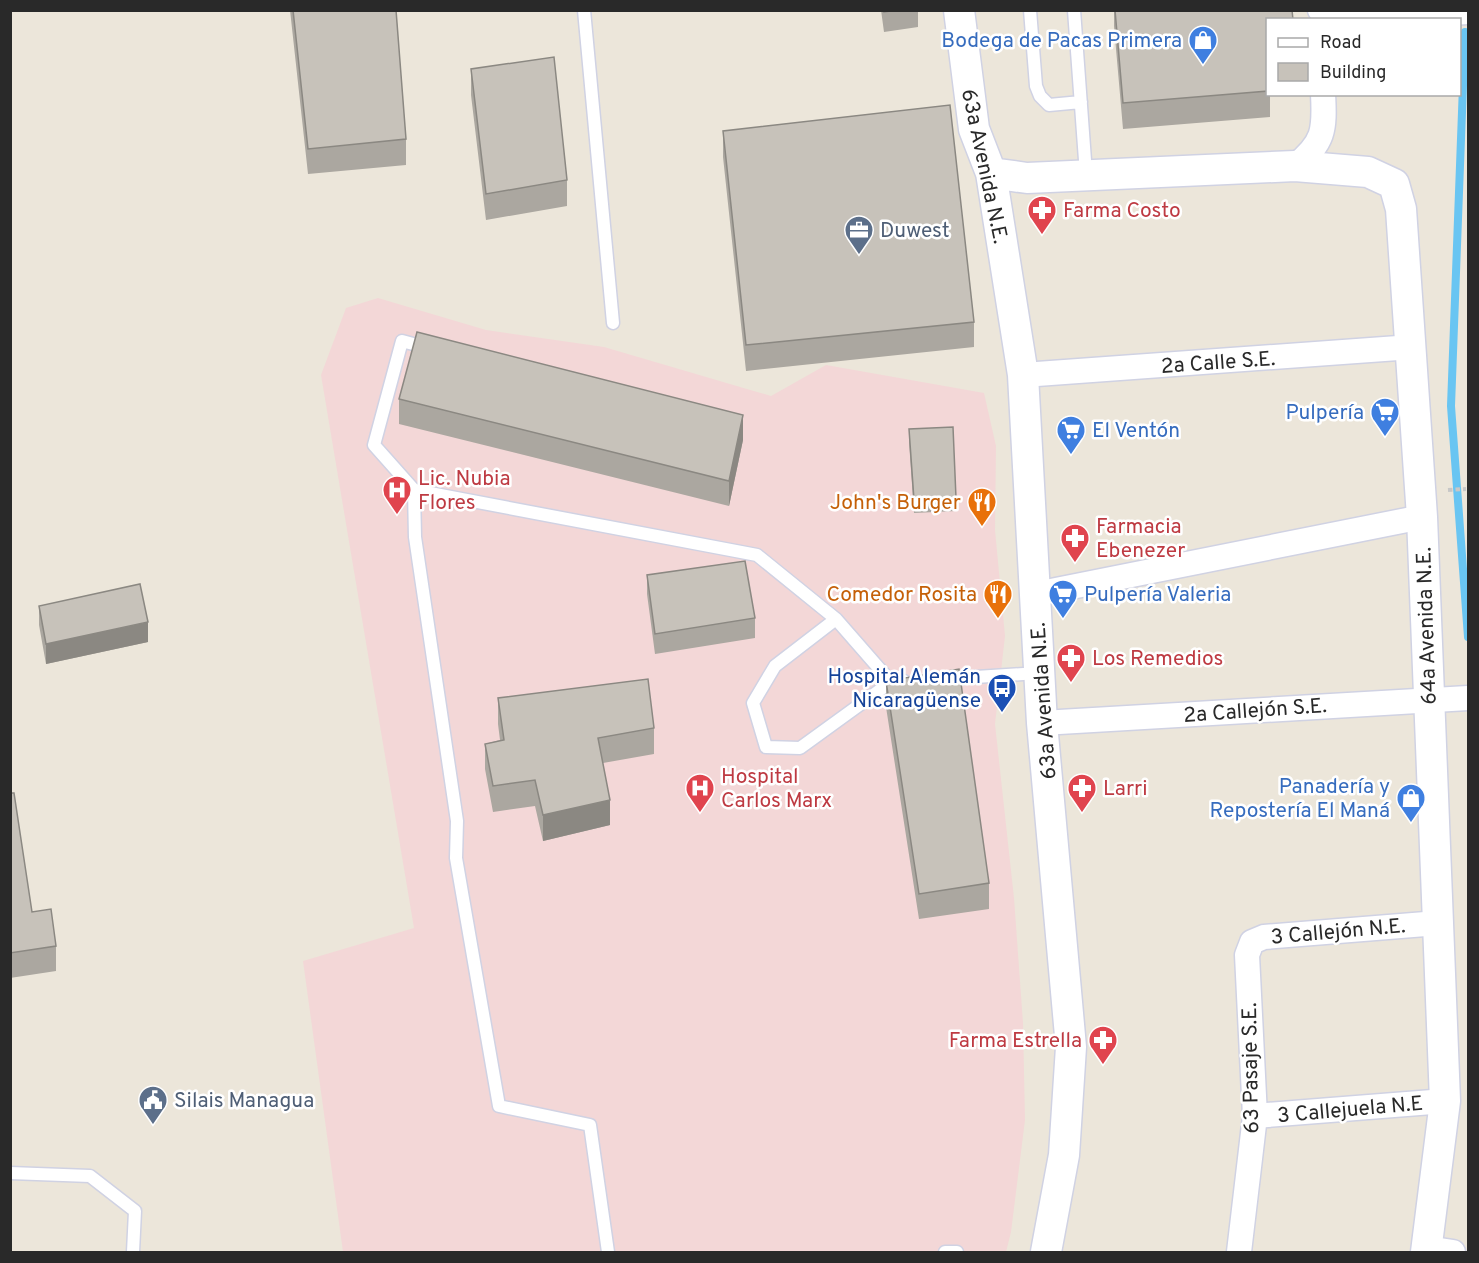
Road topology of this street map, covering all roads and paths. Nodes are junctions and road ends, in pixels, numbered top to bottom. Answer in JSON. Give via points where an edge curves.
{"nodes":[{"id":1,"x":584,"y":10,"type":"edge"},
{"id":2,"x":959,"y":10,"type":"edge"},
{"id":3,"x":1030,"y":10,"type":"edge"},
{"id":4,"x":1074,"y":10,"type":"edge"},
{"id":5,"x":1319,"y":10,"type":"edge"},
{"id":6,"x":1468,"y":12,"type":"edge"},
{"id":7,"x":1337,"y":18,"type":"edge"},
{"id":8,"x":1360,"y":18,"type":"edge"},
{"id":9,"x":1323,"y":96,"type":"edge"},
{"id":10,"x":1082,"y":102,"type":"junction"},
{"id":11,"x":1295,"y":166,"type":"junction"},
{"id":12,"x":991,"y":173,"type":"junction"},
{"id":13,"x":1086,"y":176,"type":"junction"},
{"id":14,"x":613,"y":323,"type":"dead end"},
{"id":15,"x":1412,"y":347,"type":"junction"},
{"id":16,"x":436,"y":350,"type":"edge"},
{"id":17,"x":1023,"y":375,"type":"junction"},
{"id":18,"x":1466,"y":489,"type":"dead end"},
{"id":19,"x":414,"y":490,"type":"junction"},
{"id":20,"x":1448,"y":490,"type":"dead end"},
{"id":21,"x":1422,"y":517,"type":"junction"},
{"id":22,"x":1036,"y":594,"type":"junction"},
{"id":23,"x":836,"y":619,"type":"junction"},
{"id":24,"x":1039,"y":673,"type":"junction"},
{"id":25,"x":933,"y":679,"type":"edge"},
{"id":26,"x":912,"y":681,"type":"edge"},
{"id":27,"x":891,"y":682,"type":"junction"},
{"id":28,"x":1451,"y":699,"type":"edge"},
{"id":29,"x":1042,"y":723,"type":"junction"},
{"id":30,"x":1438,"y":923,"type":"junction"},
{"id":31,"x":1247,"y":955,"type":"joint"},
{"id":32,"x":1445,"y":1101,"type":"junction"},
{"id":33,"x":1255,"y":1116,"type":"junction"},
{"id":34,"x":10,"y":1173,"type":"edge"},
{"id":35,"x":1435,"y":1251,"type":"edge"},
{"id":36,"x":133,"y":1252,"type":"edge"},
{"id":37,"x":608,"y":1252,"type":"edge"},
{"id":38,"x":945,"y":1252,"type":"edge"},
{"id":39,"x":957,"y":1252,"type":"edge"},
{"id":40,"x":1046,"y":1252,"type":"edge"},
{"id":41,"x":1239,"y":1252,"type":"edge"}],
"edges":[{"from":1,"to":14,"type":"lane"},
{"from":2,"to":12,"type":"street","name":"63a Avenida N.E.","via":[[974,129]]},
{"from":3,"to":10,"type":"lane","via":[[1040,96],[1049,105]]},
{"from":4,"to":10,"type":"lane"},
{"from":5,"to":7,"type":"street"},
{"from":6,"to":8,"type":"street"},
{"from":9,"to":11,"type":"street","via":[[1322,137]]},
{"from":10,"to":13,"type":"lane"},
{"from":11,"to":13,"type":"street"},
{"from":11,"to":15,"type":"street","name":"64a Avenida N.E.","via":[[1368,172],[1394,184],[1401,209]]},
{"from":12,"to":13,"type":"street","via":[[1027,178]]},
{"from":12,"to":17,"type":"street","name":"63a Avenida N.E."},
{"from":15,"to":17,"type":"street","name":"2a Calle S.E."},
{"from":15,"to":21,"type":"street","name":"64a Avenida N.E."},
{"from":16,"to":19,"type":"lane","via":[[402,341],[375,445]]},
{"from":17,"to":22,"type":"street","name":"63a Avenida N.E."},
{"from":18,"to":20,"type":"path"},
{"from":19,"to":23,"type":"lane","via":[[757,555]]},
{"from":19,"to":37,"type":"lane","via":[[415,537],[457,821],[456,858],[499,1106],[590,1125]]},
{"from":21,"to":22,"type":"street"},
{"from":21,"to":28,"type":"street","name":"64a Avenida N.E."},
{"from":22,"to":24,"type":"street","name":"63a Avenida N.E."},
{"from":23,"to":27,"type":"lane"},
{"from":23,"to":27,"type":"lane","via":[[775,666],[753,704],[766,747],[800,748]]},
{"from":24,"to":25,"type":"lane"},
{"from":24,"to":29,"type":"street","name":"63a Avenida N.E."},
{"from":26,"to":27,"type":"lane"},
{"from":28,"to":29,"type":"street","name":"2a Callejón S.E."},
{"from":28,"to":30,"type":"street","name":"64a Avenida N.E."},
{"from":29,"to":40,"type":"street","name":"63a Avenida N.E.","via":[[1071,1047],[1064,1155]]},
{"from":30,"to":31,"type":"street","name":"3 Callejón N.E.","via":[[1264,937],[1252,942]]},
{"from":30,"to":32,"type":"street","name":"64a Avenida N.E."},
{"from":31,"to":33,"type":"street","name":"63 Pasaje S.E."},
{"from":32,"to":33,"type":"street","name":"3 Callejuela N.E"},
{"from":32,"to":35,"type":"street","name":"64a Avenida N.E."},
{"from":33,"to":41,"type":"street","name":"63 Pasaje S.E."},
{"from":34,"to":36,"type":"lane","via":[[90,1176],[135,1211]]},
{"from":38,"to":39,"type":"lane"}]}
